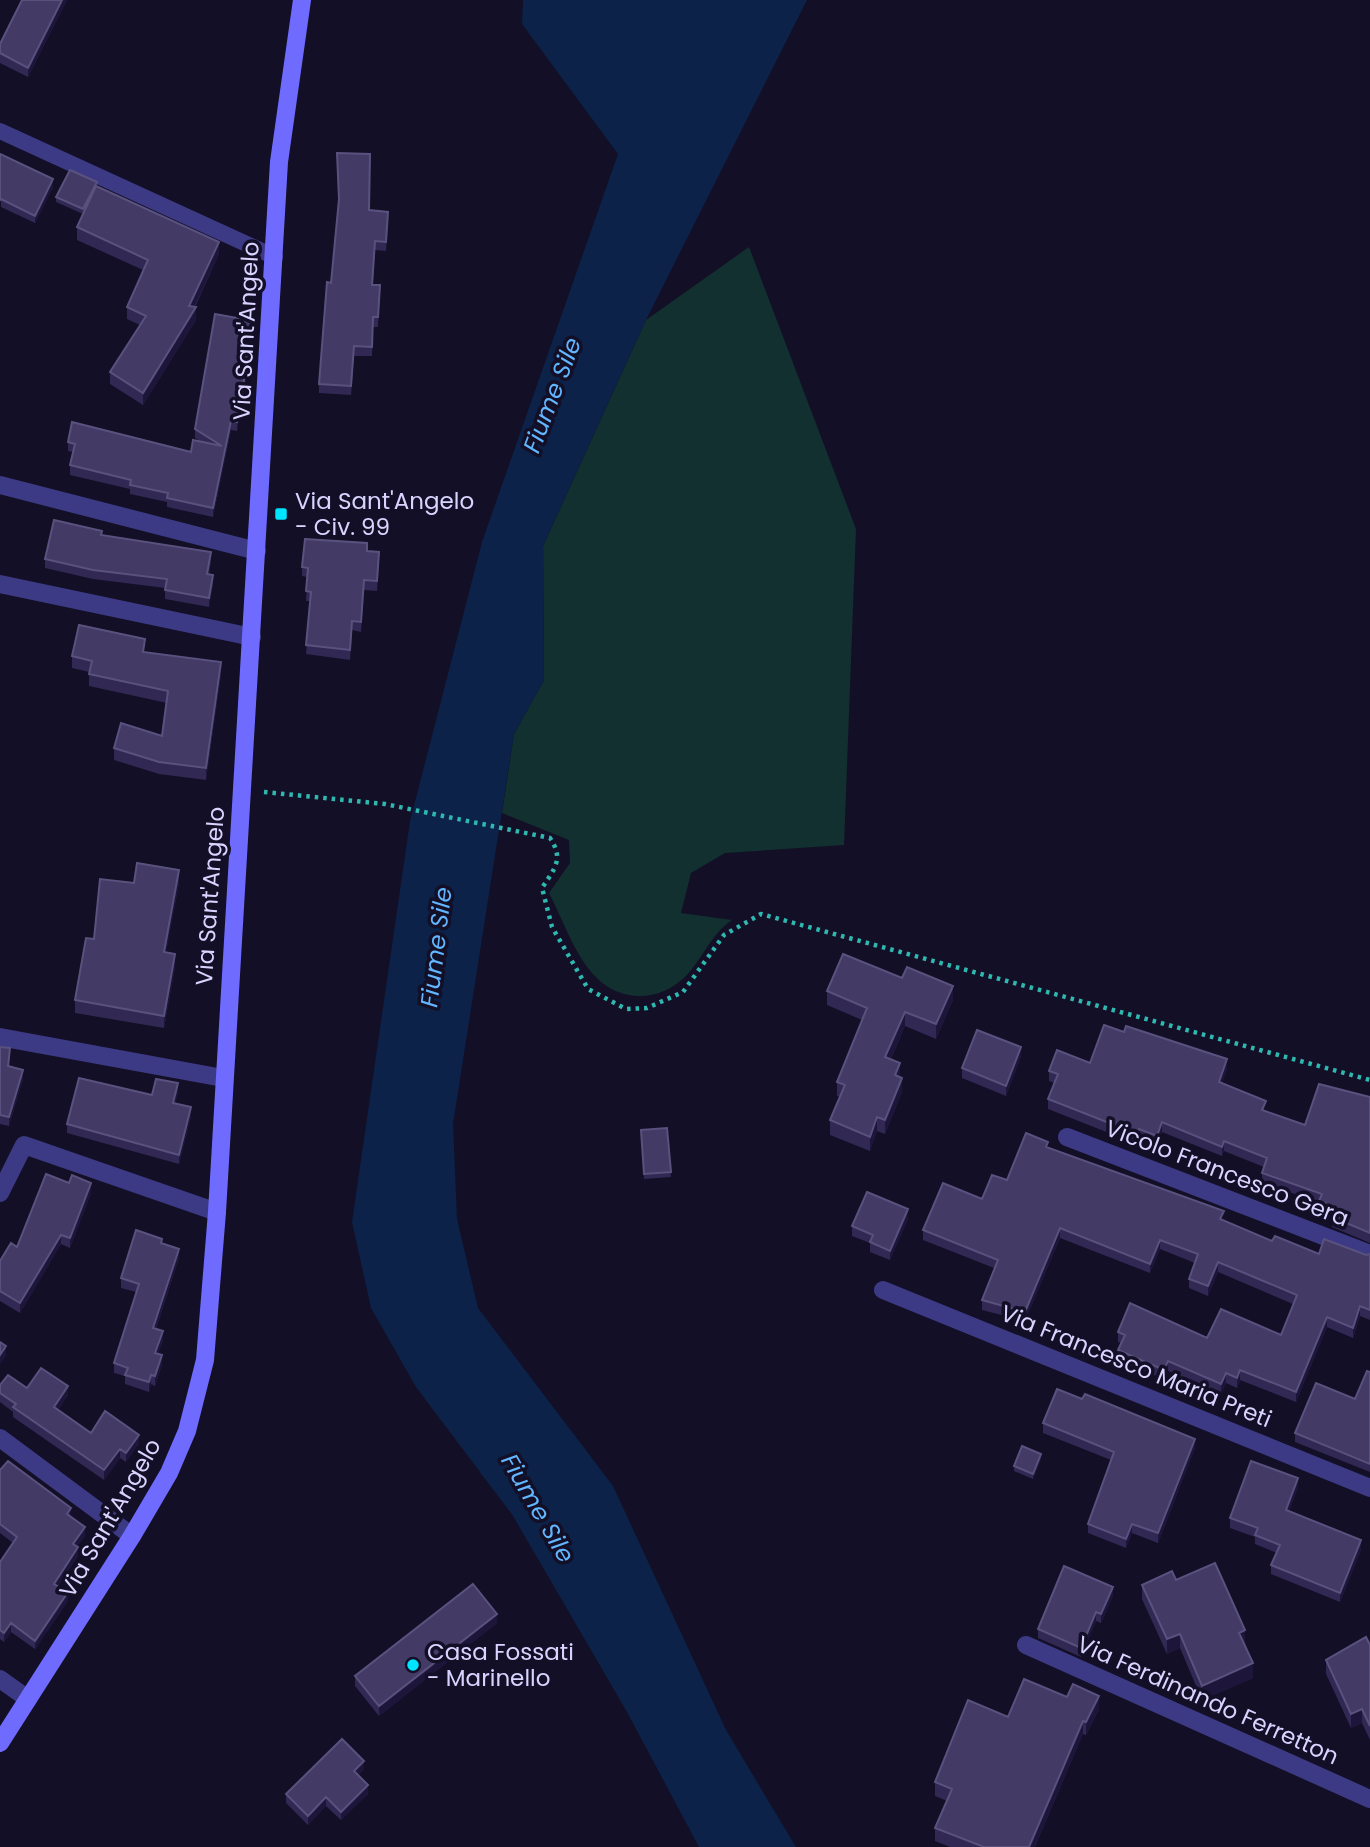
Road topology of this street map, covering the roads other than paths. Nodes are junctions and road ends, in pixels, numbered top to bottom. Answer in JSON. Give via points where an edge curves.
{"nodes":[{"id":1,"x":302,"y":0,"type":"edge"},
{"id":2,"x":0,"y":131,"type":"edge"},
{"id":3,"x":275,"y":257,"type":"junction"},
{"id":4,"x":0,"y":485,"type":"edge"},
{"id":5,"x":257,"y":551,"type":"junction"},
{"id":6,"x":0,"y":583,"type":"edge"},
{"id":7,"x":252,"y":637,"type":"junction"},
{"id":8,"x":0,"y":1037,"type":"edge"},
{"id":9,"x":223,"y":1078,"type":"junction"},
{"id":10,"x":1067,"y":1137,"type":"dead end"},
{"id":11,"x":0,"y":1193,"type":"edge"},
{"id":12,"x":217,"y":1212,"type":"junction"},
{"id":13,"x":1370,"y":1254,"type":"edge"},
{"id":14,"x":883,"y":1290,"type":"dead end"},
{"id":15,"x":0,"y":1438,"type":"edge"},
{"id":16,"x":1370,"y":1488,"type":"edge"},
{"id":17,"x":132,"y":1536,"type":"junction"},
{"id":18,"x":1026,"y":1645,"type":"dead end"},
{"id":19,"x":0,"y":1679,"type":"edge"},
{"id":20,"x":28,"y":1699,"type":"junction"},
{"id":21,"x":0,"y":1744,"type":"edge"},
{"id":22,"x":1370,"y":1799,"type":"edge"}],
"edges":[{"from":1,"to":3,"type":"street","name":"Via Sant'Angelo","via":[[283,123]]},
{"from":2,"to":3,"type":"lane"},
{"from":3,"to":5,"type":"street","name":"Via Sant'Angelo"},
{"from":4,"to":5,"type":"street"},
{"from":5,"to":7,"type":"street","name":"Via Sant'Angelo"},
{"from":6,"to":7,"type":"street"},
{"from":7,"to":9,"type":"street","name":"Via Sant'Angelo"},
{"from":8,"to":9,"type":"street"},
{"from":9,"to":12,"type":"street","name":"Via Sant'Angelo"},
{"from":10,"to":13,"type":"street","name":"Vicolo Francesco Gera"},
{"from":11,"to":12,"type":"street","via":[[24,1145]]},
{"from":12,"to":17,"type":"street","name":"Via Sant'Angelo","via":[[198,1396],[169,1473]]},
{"from":14,"to":16,"type":"street","name":"Via Francesco Maria Preti"},
{"from":15,"to":17,"type":"street"},
{"from":17,"to":20,"type":"street","name":"Via Sant'Angelo"},
{"from":18,"to":22,"type":"street","name":"Via Ferdinando Ferretton"},
{"from":19,"to":20,"type":"street"},
{"from":20,"to":21,"type":"street","name":"Via Sant'Angelo"}]}
